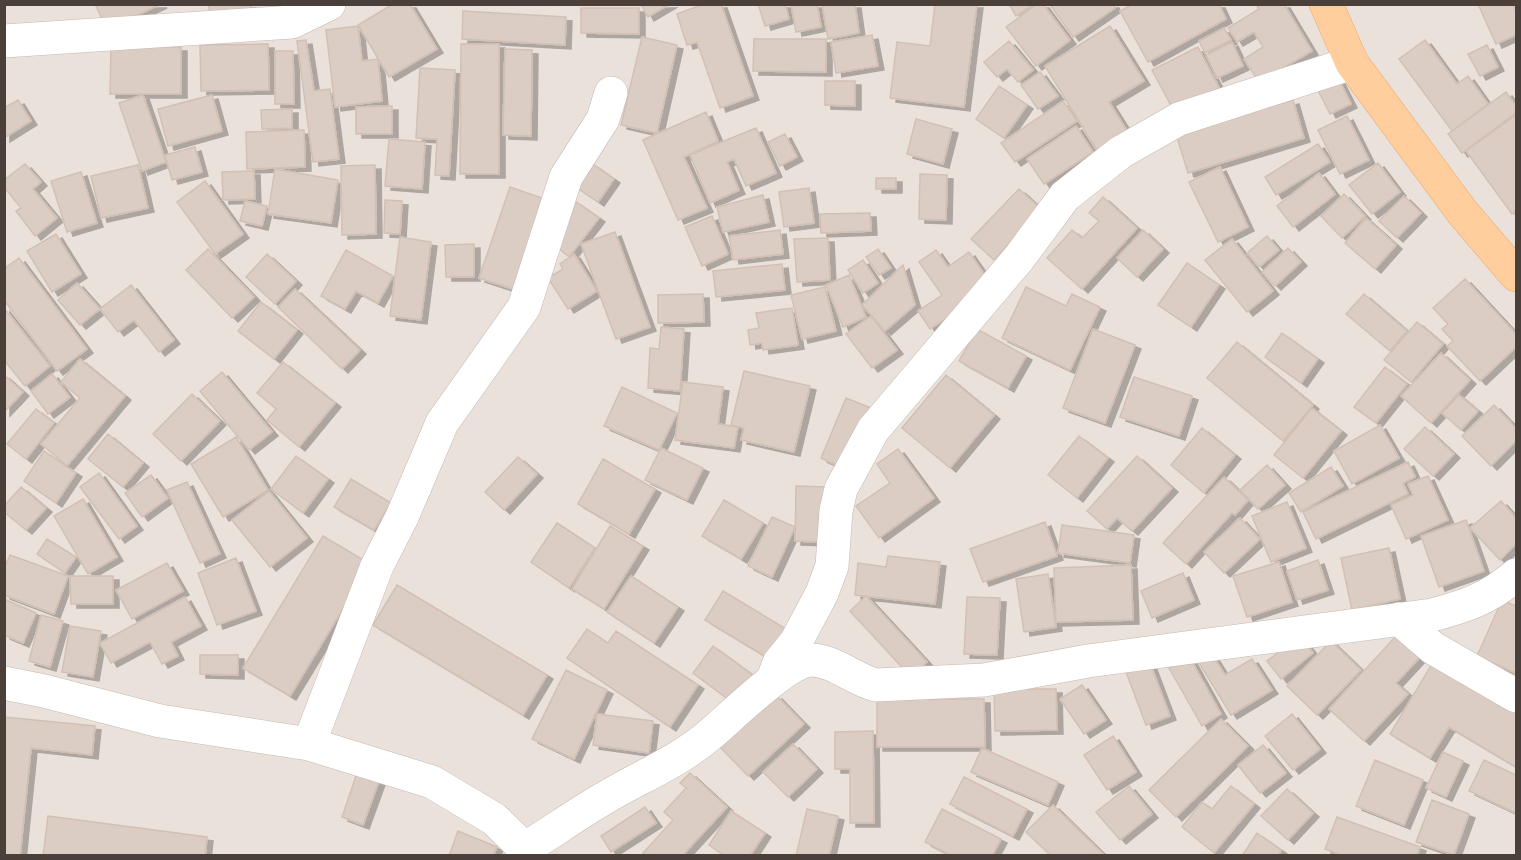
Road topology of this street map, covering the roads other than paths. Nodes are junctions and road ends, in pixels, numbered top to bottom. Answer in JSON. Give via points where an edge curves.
{"nodes":[{"id":1,"x":329,"y":4,"type":"edge"},
{"id":2,"x":1326,"y":4,"type":"edge"},
{"id":3,"x":4,"y":41,"type":"edge"},
{"id":4,"x":1352,"y":63,"type":"junction"},
{"id":5,"x":612,"y":93,"type":"dead end"},
{"id":6,"x":1516,"y":275,"type":"edge"},
{"id":7,"x":1516,"y":574,"type":"edge"},
{"id":8,"x":1399,"y":619,"type":"junction"},
{"id":9,"x":4,"y":683,"type":"edge"},
{"id":10,"x":771,"y":683,"type":"junction"},
{"id":11,"x":1516,"y":696,"type":"edge"},
{"id":12,"x":309,"y":744,"type":"junction"},
{"id":13,"x":529,"y":852,"type":"edge"}],
"edges":[{"from":1,"to":3,"type":"street","via":[[292,22]]},
{"from":2,"to":4,"type":"main road"},
{"from":4,"to":6,"type":"main road","via":[[1463,213]]},
{"from":4,"to":10,"type":"street","via":[[1179,119],[1121,152],[1065,196],[1019,258],[873,430],[841,489],[832,566],[822,593]]},
{"from":5,"to":12,"type":"street","via":[[603,119],[566,177],[524,307],[442,423],[376,566]]},
{"from":7,"to":8,"type":"street","via":[[1470,605]]},
{"from":8,"to":10,"type":"street","via":[[1088,661],[984,680],[876,685],[811,660]]},
{"from":8,"to":11,"type":"street","via":[[1433,648]]},
{"from":9,"to":12,"type":"street","via":[[160,721]]},
{"from":10,"to":13,"type":"street","via":[[711,734]]},
{"from":12,"to":13,"type":"street","via":[[432,782],[494,819]]}]}
